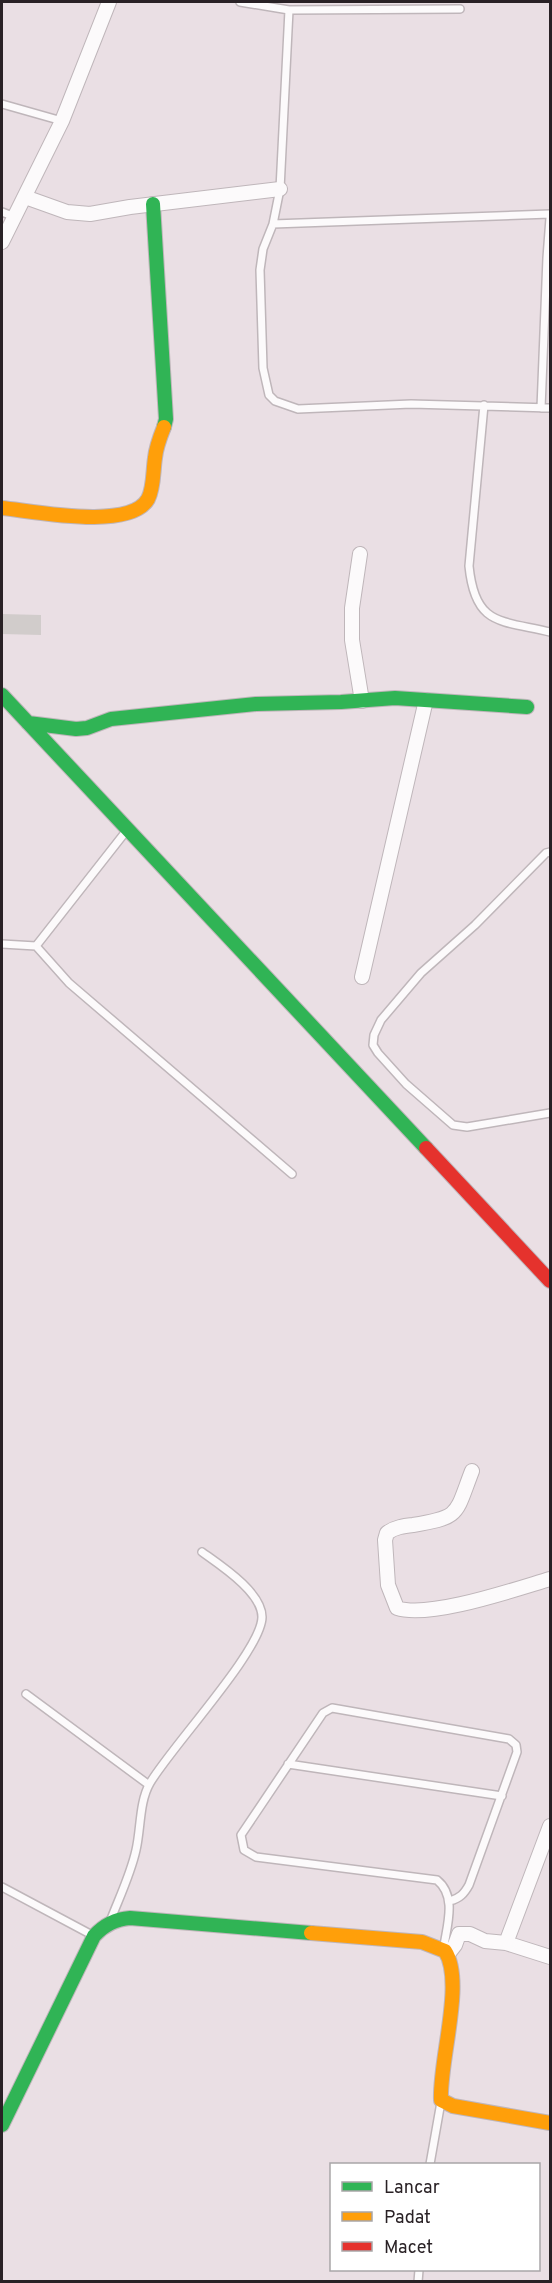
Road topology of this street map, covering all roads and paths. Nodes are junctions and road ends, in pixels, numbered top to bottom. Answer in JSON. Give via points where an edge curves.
{"nodes":[{"id":1,"x":109,"y":2,"type":"edge"},
{"id":2,"x":240,"y":2,"type":"edge"},
{"id":3,"x":459,"y":9,"type":"dead end"},
{"id":4,"x":289,"y":10,"type":"junction"},
{"id":5,"x":2,"y":104,"type":"edge"},
{"id":6,"x":62,"y":121,"type":"junction"},
{"id":7,"x":280,"y":189,"type":"junction"},
{"id":8,"x":25,"y":197,"type":"junction"},
{"id":9,"x":153,"y":204,"type":"junction"},
{"id":10,"x":8,"y":214,"type":"edge"},
{"id":11,"x":550,"y":216,"type":"edge"},
{"id":12,"x":273,"y":224,"type":"junction"},
{"id":13,"x":2,"y":242,"type":"edge"},
{"id":14,"x":484,"y":405,"type":"junction"},
{"id":15,"x":542,"y":408,"type":"junction"},
{"id":16,"x":550,"y":408,"type":"edge"},
{"id":17,"x":2,"y":508,"type":"edge"},
{"id":18,"x":360,"y":554,"type":"dead end"},
{"id":19,"x":550,"y":632,"type":"edge"},
{"id":20,"x":2,"y":696,"type":"edge"},
{"id":21,"x":426,"y":700,"type":"junction"},
{"id":22,"x":362,"y":701,"type":"junction"},
{"id":23,"x":527,"y":707,"type":"dead end"},
{"id":24,"x":28,"y":723,"type":"junction"},
{"id":25,"x":127,"y":829,"type":"junction"},
{"id":26,"x":550,"y":852,"type":"edge"},
{"id":27,"x":2,"y":944,"type":"edge"},
{"id":28,"x":36,"y":946,"type":"junction"},
{"id":29,"x":362,"y":977,"type":"dead end"},
{"id":30,"x":550,"y":1113,"type":"edge"},
{"id":31,"x":292,"y":1174,"type":"dead end"},
{"id":32,"x":550,"y":1281,"type":"edge"},
{"id":33,"x":472,"y":1471,"type":"dead end"},
{"id":34,"x":202,"y":1552,"type":"dead end"},
{"id":35,"x":550,"y":1579,"type":"edge"},
{"id":36,"x":26,"y":1694,"type":"dead end"},
{"id":37,"x":288,"y":1764,"type":"junction"},
{"id":38,"x":149,"y":1785,"type":"junction"},
{"id":39,"x":502,"y":1797,"type":"junction"},
{"id":40,"x":550,"y":1826,"type":"edge"},
{"id":41,"x":2,"y":1887,"type":"edge"},
{"id":42,"x":450,"y":1901,"type":"junction"},
{"id":43,"x":111,"y":1921,"type":"junction"},
{"id":44,"x":94,"y":1936,"type":"junction"},
{"id":45,"x":506,"y":1943,"type":"junction"},
{"id":46,"x":446,"y":1952,"type":"junction"},
{"id":47,"x":550,"y":1957,"type":"edge"},
{"id":48,"x":441,"y":2100,"type":"junction"},
{"id":49,"x":6,"y":2106,"type":"edge"},
{"id":50,"x":550,"y":2123,"type":"edge"},
{"id":51,"x":2,"y":2125,"type":"edge"},
{"id":52,"x":430,"y":2163,"type":"edge"}],
"edges":[{"from":1,"to":6,"type":"street"},
{"from":2,"to":4,"type":"lane"},
{"from":3,"to":4,"type":"lane"},
{"from":4,"to":7,"type":"lane"},
{"from":5,"to":6,"type":"lane"},
{"from":6,"to":8,"type":"street"},
{"from":7,"to":9,"type":"street"},
{"from":7,"to":12,"type":"lane"},
{"from":8,"to":9,"type":"street","via":[[80,214]]},
{"from":8,"to":10,"type":"street"},
{"from":9,"to":17,"type":"street","via":[[166,419],[147,501],[119,516],[93,518]]},
{"from":10,"to":13,"type":"street"},
{"from":11,"to":12,"type":"lane"},
{"from":11,"to":15,"type":"lane"},
{"from":12,"to":14,"type":"lane","via":[[260,270],[263,368],[274,401],[298,409]]},
{"from":14,"to":15,"type":"lane"},
{"from":14,"to":19,"type":"lane","via":[[469,566],[473,590],[479,606],[497,619]]},
{"from":15,"to":16,"type":"lane"},
{"from":18,"to":22,"type":"street","via":[[352,640]]},
{"from":20,"to":24,"type":"street"},
{"from":21,"to":22,"type":"street"},
{"from":21,"to":23,"type":"street"},
{"from":21,"to":29,"type":"street"},
{"from":22,"to":24,"type":"street","via":[[256,704],[111,719],[76,729]]},
{"from":24,"to":25,"type":"street"},
{"from":25,"to":28,"type":"lane"},
{"from":25,"to":32,"type":"street"},
{"from":26,"to":30,"type":"lane","via":[[422,973],[381,1020],[373,1045],[406,1084],[453,1125],[467,1127]]},
{"from":27,"to":28,"type":"lane"},
{"from":28,"to":31,"type":"lane","via":[[69,983]]},
{"from":33,"to":35,"type":"street","via":[[458,1507],[449,1518],[387,1533],[388,1585],[397,1608],[413,1611],[456,1605]]},
{"from":34,"to":38,"type":"lane","via":[[253,1596],[261,1607],[261,1626],[248,1652]]},
{"from":36,"to":38,"type":"lane"},
{"from":37,"to":39,"type":"lane"},
{"from":37,"to":39,"type":"lane","via":[[319,1718],[332,1708],[509,1738],[518,1752]]},
{"from":37,"to":42,"type":"lane","via":[[241,1835],[244,1850],[256,1857],[437,1880]]},
{"from":38,"to":43,"type":"lane","via":[[136,1853]]},
{"from":39,"to":42,"type":"lane","via":[[469,1885],[464,1894]]},
{"from":40,"to":45,"type":"street"},
{"from":41,"to":44,"type":"lane"},
{"from":42,"to":46,"type":"lane"},
{"from":43,"to":44,"type":"street"},
{"from":43,"to":46,"type":"street","via":[[130,1918],[422,1942]]},
{"from":44,"to":49,"type":"street"},
{"from":45,"to":46,"type":"street","via":[[460,1934]]},
{"from":45,"to":47,"type":"street"},
{"from":46,"to":48,"type":"street","via":[[453,1977]]},
{"from":48,"to":50,"type":"street","via":[[453,2106]]},
{"from":48,"to":52,"type":"lane"},
{"from":49,"to":51,"type":"street"}]}
